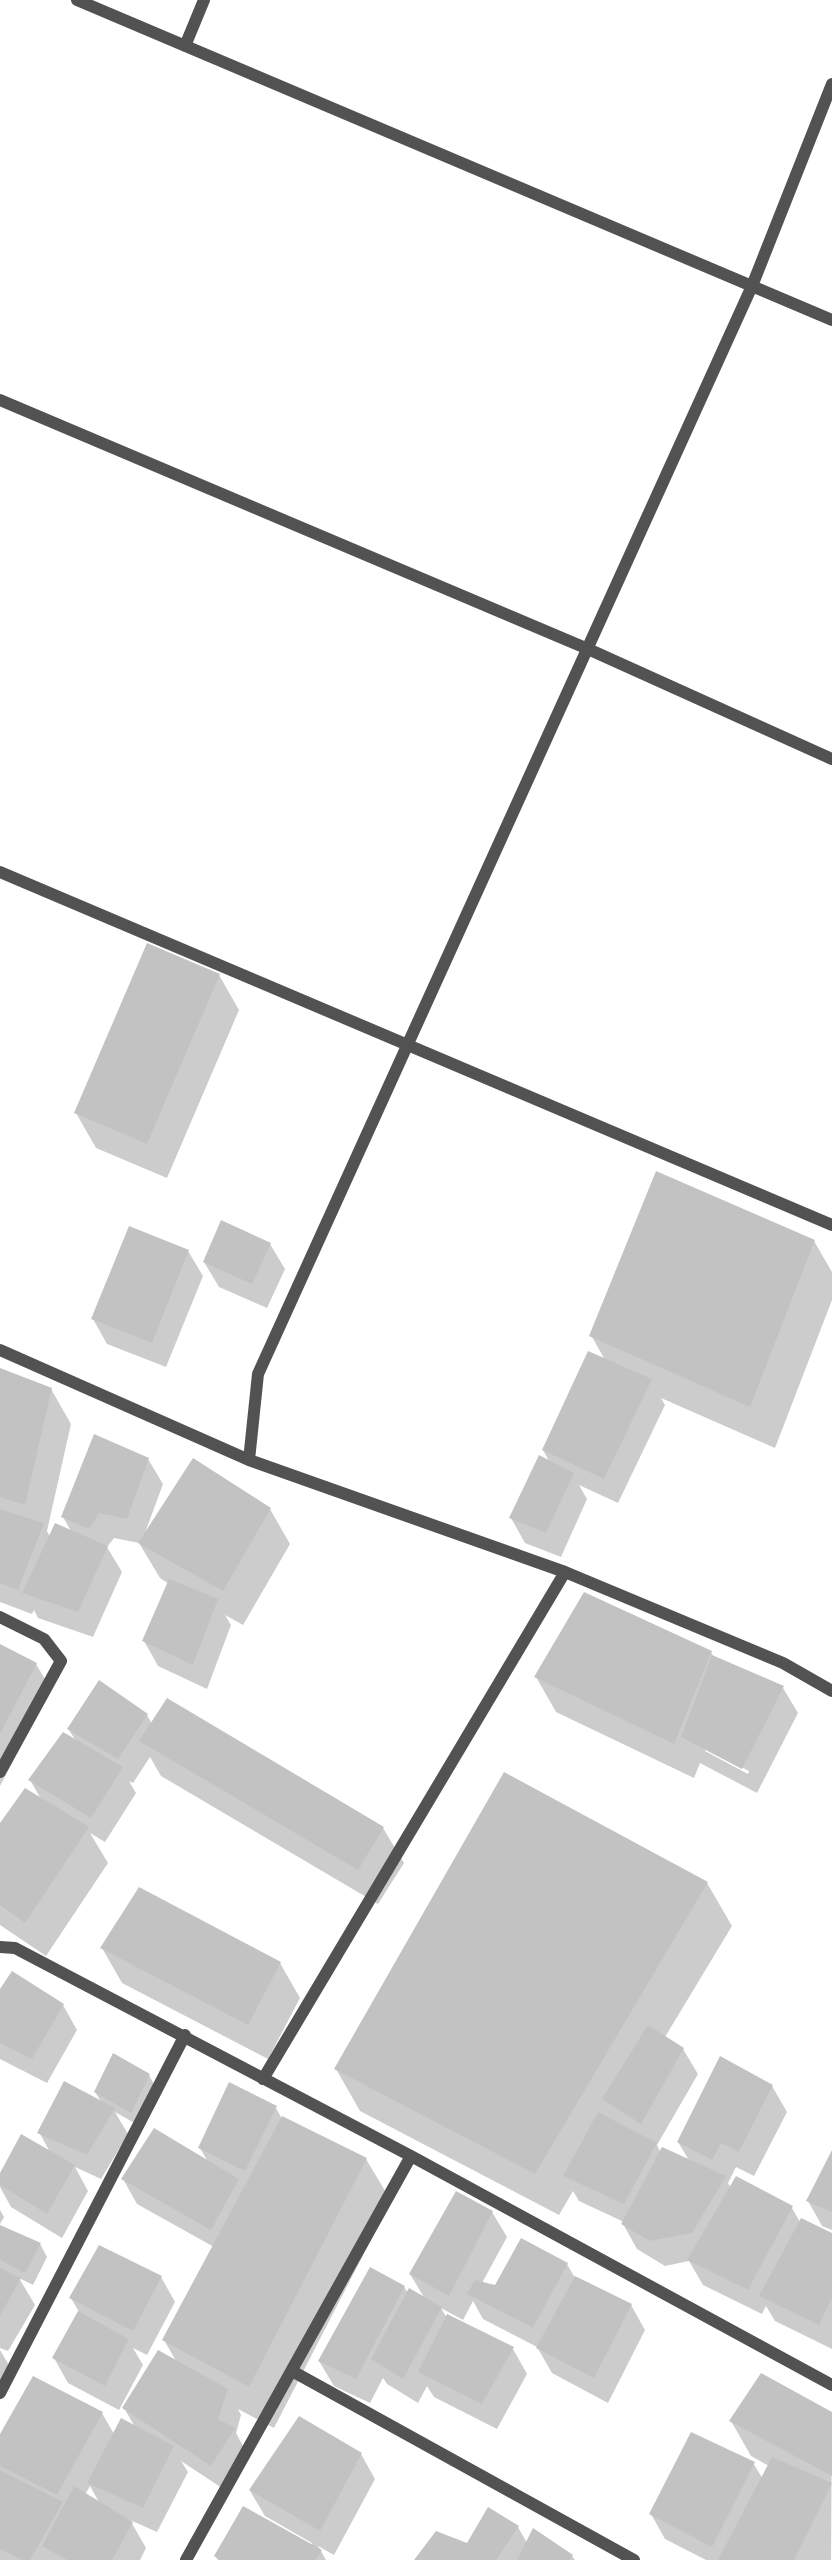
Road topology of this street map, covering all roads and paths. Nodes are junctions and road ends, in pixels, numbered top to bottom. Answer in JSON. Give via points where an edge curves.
{"nodes":[{"id":1,"x":77,"y":0,"type":"edge"},
{"id":2,"x":204,"y":0,"type":"edge"},
{"id":3,"x":185,"y":46,"type":"junction"},
{"id":4,"x":832,"y":84,"type":"edge"},
{"id":5,"x":752,"y":286,"type":"junction"},
{"id":6,"x":832,"y":320,"type":"edge"},
{"id":7,"x":0,"y":400,"type":"edge"},
{"id":8,"x":588,"y":649,"type":"junction"},
{"id":9,"x":832,"y":759,"type":"edge"},
{"id":10,"x":0,"y":872,"type":"edge"},
{"id":11,"x":407,"y":1046,"type":"junction"},
{"id":12,"x":832,"y":1225,"type":"edge"},
{"id":13,"x":0,"y":1350,"type":"edge"},
{"id":14,"x":249,"y":1460,"type":"junction"},
{"id":15,"x":565,"y":1572,"type":"junction"},
{"id":16,"x":0,"y":1617,"type":"edge"},
{"id":17,"x":832,"y":1691,"type":"edge"},
{"id":18,"x":0,"y":1772,"type":"edge"},
{"id":19,"x":0,"y":1947,"type":"edge"},
{"id":20,"x":185,"y":2035,"type":"junction"},
{"id":21,"x":263,"y":2079,"type":"junction"},
{"id":22,"x":411,"y":2156,"type":"junction"},
{"id":23,"x":292,"y":2371,"type":"junction"},
{"id":24,"x":832,"y":2385,"type":"edge"},
{"id":25,"x":0,"y":2393,"type":"edge"},
{"id":26,"x":186,"y":2560,"type":"edge"},
{"id":27,"x":634,"y":2560,"type":"edge"}],
"edges":[{"from":1,"to":3,"type":"street"},
{"from":2,"to":3,"type":"street"},
{"from":3,"to":5,"type":"street"},
{"from":4,"to":5,"type":"street"},
{"from":5,"to":6,"type":"street"},
{"from":5,"to":8,"type":"street"},
{"from":7,"to":8,"type":"street"},
{"from":8,"to":9,"type":"street"},
{"from":8,"to":11,"type":"street"},
{"from":10,"to":11,"type":"street"},
{"from":11,"to":12,"type":"street"},
{"from":11,"to":14,"type":"street","via":[[258,1374]]},
{"from":13,"to":14,"type":"street"},
{"from":14,"to":15,"type":"street"},
{"from":15,"to":17,"type":"street","via":[[783,1663]]},
{"from":15,"to":21,"type":"street"},
{"from":16,"to":18,"type":"street","via":[[44,1639],[61,1661]]},
{"from":19,"to":20,"type":"street","via":[[15,1948]]},
{"from":20,"to":21,"type":"street"},
{"from":20,"to":25,"type":"street"},
{"from":21,"to":22,"type":"street"},
{"from":22,"to":23,"type":"street"},
{"from":22,"to":24,"type":"street"},
{"from":23,"to":26,"type":"street"},
{"from":23,"to":27,"type":"street"}]}
